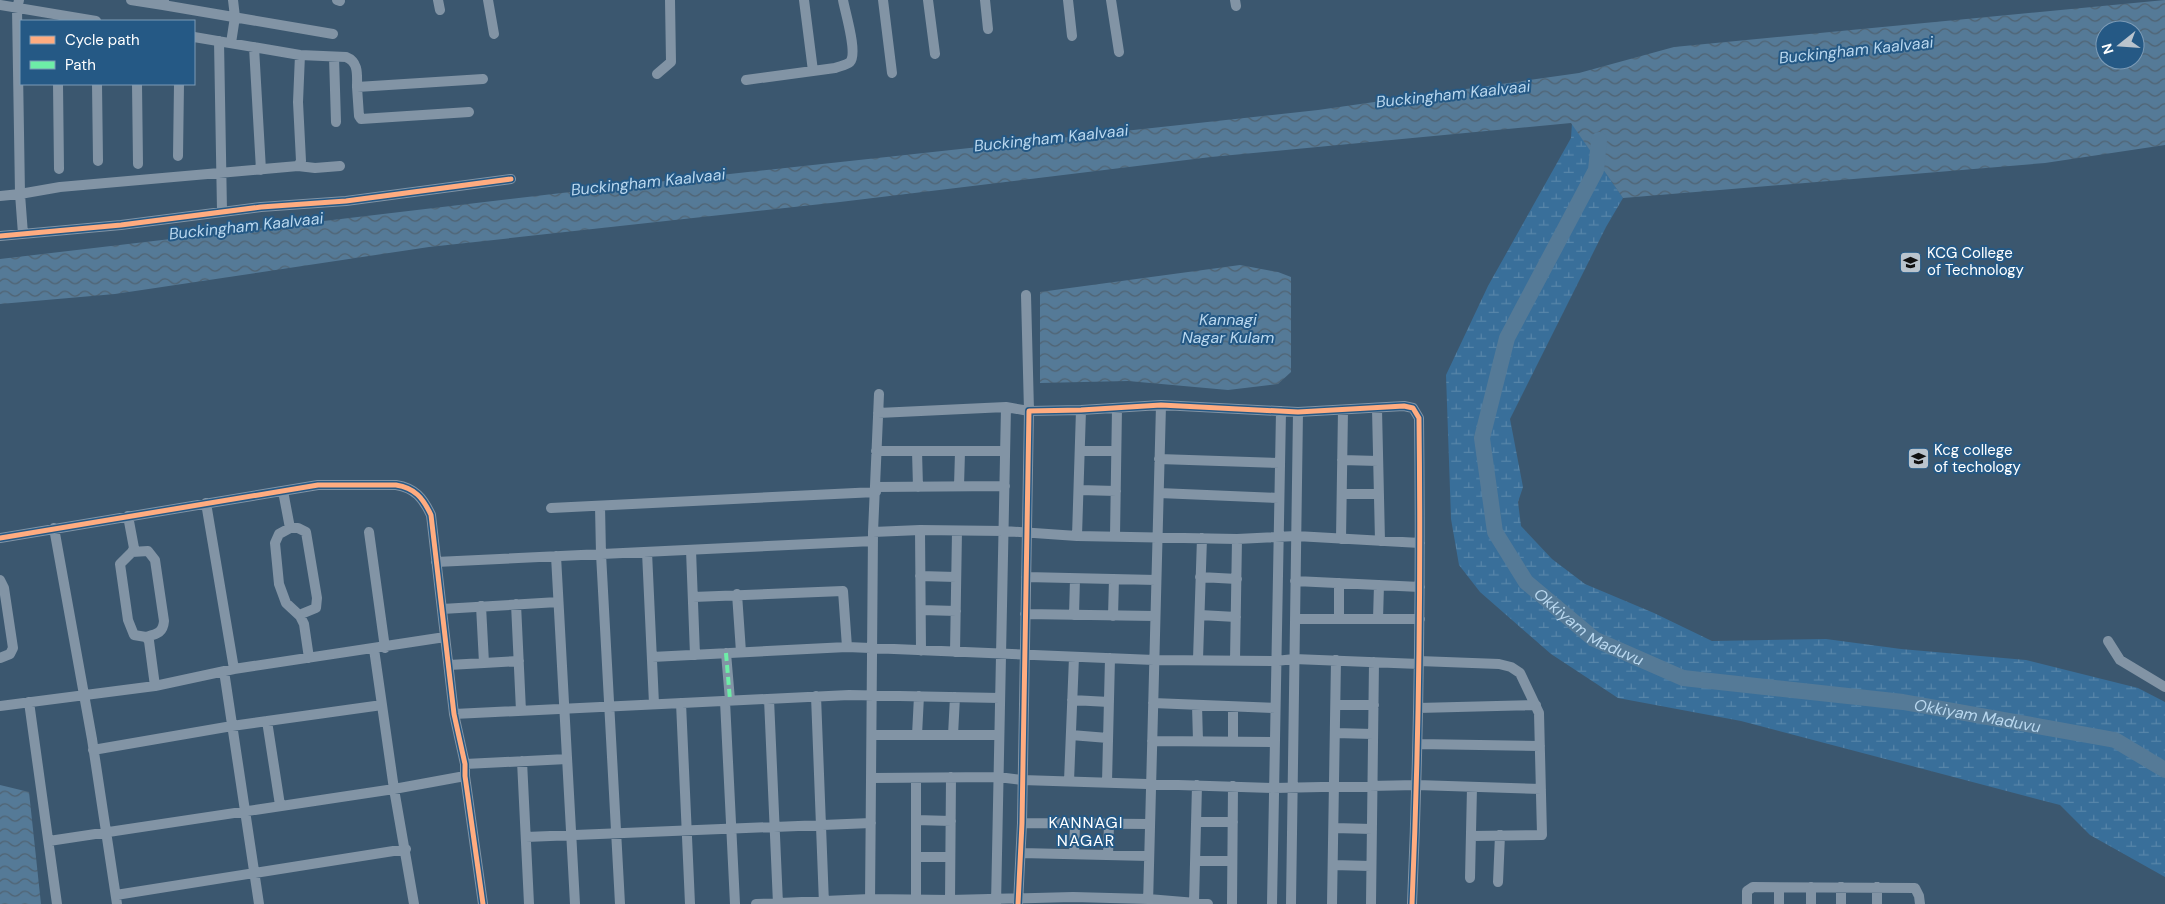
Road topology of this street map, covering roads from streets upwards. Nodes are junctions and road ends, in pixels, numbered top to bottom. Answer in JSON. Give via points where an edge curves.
{"nodes":[{"id":1,"x":131,"y":0,"type":"edge"},
{"id":2,"x":233,"y":0,"type":"edge"},
{"id":3,"x":488,"y":0,"type":"edge"},
{"id":4,"x":670,"y":0,"type":"edge"},
{"id":5,"x":804,"y":0,"type":"edge"},
{"id":6,"x":843,"y":0,"type":"edge"},
{"id":7,"x":883,"y":0,"type":"edge"},
{"id":8,"x":928,"y":0,"type":"edge"},
{"id":9,"x":985,"y":0,"type":"edge"},
{"id":10,"x":1068,"y":0,"type":"edge"},
{"id":11,"x":1110,"y":0,"type":"edge"},
{"id":12,"x":163,"y":3,"type":"edge"},
{"id":13,"x":18,"y":4,"type":"edge"},
{"id":14,"x":0,"y":5,"type":"edge"},
{"id":15,"x":234,"y":17,"type":"junction"},
{"id":16,"x":57,"y":18,"type":"edge"},
{"id":17,"x":83,"y":20,"type":"edge"},
{"id":18,"x":988,"y":30,"type":"dead end"},
{"id":19,"x":333,"y":34,"type":"dead end"},
{"id":20,"x":494,"y":34,"type":"dead end"},
{"id":21,"x":1072,"y":36,"type":"dead end"},
{"id":22,"x":195,"y":37,"type":"edge"},
{"id":23,"x":219,"y":41,"type":"junction"},
{"id":24,"x":231,"y":43,"type":"junction"},
{"id":25,"x":254,"y":47,"type":"junction"},
{"id":26,"x":1119,"y":52,"type":"dead end"},
{"id":27,"x":934,"y":54,"type":"dead end"},
{"id":28,"x":300,"y":55,"type":"junction"},
{"id":29,"x":334,"y":57,"type":"junction"},
{"id":30,"x":813,"y":71,"type":"junction"},
{"id":31,"x":892,"y":73,"type":"dead end"},
{"id":32,"x":657,"y":74,"type":"dead end"},
{"id":33,"x":483,"y":79,"type":"dead end"},
{"id":34,"x":746,"y":80,"type":"dead end"},
{"id":35,"x":58,"y":85,"type":"edge"},
{"id":36,"x":97,"y":85,"type":"edge"},
{"id":37,"x":137,"y":85,"type":"edge"},
{"id":38,"x":179,"y":85,"type":"edge"},
{"id":39,"x":357,"y":87,"type":"junction"},
{"id":40,"x":469,"y":112,"type":"dead end"},
{"id":41,"x":336,"y":122,"type":"dead end"},
{"id":42,"x":178,"y":156,"type":"dead end"},
{"id":43,"x":98,"y":161,"type":"dead end"},
{"id":44,"x":138,"y":164,"type":"dead end"},
{"id":45,"x":298,"y":166,"type":"junction"},
{"id":46,"x":340,"y":166,"type":"dead end"},
{"id":47,"x":59,"y":169,"type":"dead end"},
{"id":48,"x":261,"y":170,"type":"junction"},
{"id":49,"x":221,"y":174,"type":"junction"},
{"id":50,"x":511,"y":179,"type":"dead end"},
{"id":51,"x":20,"y":194,"type":"junction"},
{"id":52,"x":0,"y":196,"type":"edge"},
{"id":53,"x":222,"y":212,"type":"junction"},
{"id":54,"x":23,"y":234,"type":"junction"},
{"id":55,"x":0,"y":236,"type":"edge"},
{"id":56,"x":1026,"y":295,"type":"dead end"},
{"id":57,"x":879,"y":394,"type":"dead end"},
{"id":58,"x":1161,"y":405,"type":"junction"},
{"id":59,"x":1006,"y":407,"type":"junction"},
{"id":60,"x":1117,"y":408,"type":"junction"},
{"id":61,"x":1377,"y":409,"type":"junction"},
{"id":62,"x":1081,"y":410,"type":"junction"},
{"id":63,"x":1343,"y":410,"type":"junction"},
{"id":64,"x":1029,"y":411,"type":"junction"},
{"id":65,"x":1281,"y":411,"type":"junction"},
{"id":66,"x":1298,"y":412,"type":"junction"},
{"id":67,"x":878,"y":413,"type":"junction"},
{"id":68,"x":876,"y":451,"type":"junction"},
{"id":69,"x":917,"y":451,"type":"junction"},
{"id":70,"x":1005,"y":451,"type":"junction"},
{"id":71,"x":1080,"y":451,"type":"junction"},
{"id":72,"x":1116,"y":451,"type":"junction"},
{"id":73,"x":960,"y":452,"type":"junction"},
{"id":74,"x":1159,"y":460,"type":"junction"},
{"id":75,"x":1342,"y":460,"type":"junction"},
{"id":76,"x":1378,"y":461,"type":"junction"},
{"id":77,"x":1280,"y":463,"type":"junction"},
{"id":78,"x":918,"y":486,"type":"junction"},
{"id":79,"x":959,"y":486,"type":"junction"},
{"id":80,"x":1005,"y":486,"type":"junction"},
{"id":81,"x":876,"y":490,"type":"junction"},
{"id":82,"x":1079,"y":490,"type":"junction"},
{"id":83,"x":283,"y":491,"type":"junction"},
{"id":84,"x":1116,"y":491,"type":"junction"},
{"id":85,"x":1158,"y":493,"type":"junction"},
{"id":86,"x":1342,"y":494,"type":"junction"},
{"id":87,"x":1379,"y":494,"type":"junction"},
{"id":88,"x":1279,"y":498,"type":"junction"},
{"id":89,"x":206,"y":503,"type":"junction"},
{"id":90,"x":600,"y":506,"type":"junction"},
{"id":91,"x":551,"y":508,"type":"dead end"},
{"id":92,"x":128,"y":516,"type":"junction"},
{"id":93,"x":54,"y":528,"type":"junction"},
{"id":94,"x":290,"y":528,"type":"junction"},
{"id":95,"x":920,"y":530,"type":"junction"},
{"id":96,"x":957,"y":531,"type":"junction"},
{"id":97,"x":1004,"y":531,"type":"junction"},
{"id":98,"x":369,"y":532,"type":"dead end"},
{"id":99,"x":1027,"y":533,"type":"junction"},
{"id":100,"x":873,"y":536,"type":"junction"},
{"id":101,"x":1077,"y":536,"type":"junction"},
{"id":102,"x":1116,"y":536,"type":"junction"},
{"id":103,"x":1296,"y":536,"type":"junction"},
{"id":104,"x":1158,"y":537,"type":"junction"},
{"id":105,"x":0,"y":538,"type":"edge"},
{"id":106,"x":1202,"y":538,"type":"junction"},
{"id":107,"x":1278,"y":538,"type":"junction"},
{"id":108,"x":1341,"y":539,"type":"junction"},
{"id":109,"x":1237,"y":540,"type":"junction"},
{"id":110,"x":1380,"y":541,"type":"junction"},
{"id":111,"x":1420,"y":543,"type":"junction"},
{"id":112,"x":691,"y":550,"type":"junction"},
{"id":113,"x":132,"y":552,"type":"junction"},
{"id":114,"x":647,"y":552,"type":"junction"},
{"id":115,"x":601,"y":554,"type":"junction"},
{"id":116,"x":556,"y":556,"type":"junction"},
{"id":117,"x":436,"y":562,"type":"junction"},
{"id":118,"x":920,"y":576,"type":"junction"},
{"id":119,"x":956,"y":577,"type":"junction"},
{"id":120,"x":1026,"y":577,"type":"junction"},
{"id":121,"x":1200,"y":577,"type":"junction"},
{"id":122,"x":1075,"y":579,"type":"junction"},
{"id":123,"x":1114,"y":579,"type":"junction"},
{"id":124,"x":0,"y":580,"type":"edge"},
{"id":125,"x":1156,"y":580,"type":"junction"},
{"id":126,"x":1236,"y":580,"type":"junction"},
{"id":127,"x":1295,"y":581,"type":"junction"},
{"id":128,"x":1339,"y":583,"type":"junction"},
{"id":129,"x":1379,"y":585,"type":"junction"},
{"id":130,"x":1420,"y":587,"type":"junction"},
{"id":131,"x":737,"y":594,"type":"junction"},
{"id":132,"x":693,"y":596,"type":"junction"},
{"id":133,"x":558,"y":602,"type":"junction"},
{"id":134,"x":516,"y":604,"type":"junction"},
{"id":135,"x":481,"y":606,"type":"junction"},
{"id":136,"x":442,"y":609,"type":"junction"},
{"id":137,"x":920,"y":610,"type":"junction"},
{"id":138,"x":956,"y":611,"type":"junction"},
{"id":139,"x":1025,"y":614,"type":"junction"},
{"id":140,"x":299,"y":615,"type":"junction"},
{"id":141,"x":1074,"y":615,"type":"junction"},
{"id":142,"x":1200,"y":615,"type":"junction"},
{"id":143,"x":1113,"y":616,"type":"junction"},
{"id":144,"x":1155,"y":616,"type":"junction"},
{"id":145,"x":1236,"y":617,"type":"junction"},
{"id":146,"x":1295,"y":619,"type":"junction"},
{"id":147,"x":1378,"y":619,"type":"junction"},
{"id":148,"x":1420,"y":619,"type":"junction"},
{"id":149,"x":1339,"y":620,"type":"junction"},
{"id":150,"x":146,"y":637,"type":"junction"},
{"id":151,"x":445,"y":637,"type":"junction"},
{"id":152,"x":2108,"y":641,"type":"dead end"},
{"id":153,"x":847,"y":647,"type":"junction"},
{"id":154,"x":379,"y":648,"type":"junction"},
{"id":155,"x":872,"y":649,"type":"junction"},
{"id":156,"x":921,"y":651,"type":"junction"},
{"id":157,"x":741,"y":652,"type":"junction"},
{"id":158,"x":955,"y":652,"type":"junction"},
{"id":159,"x":726,"y":653,"type":"junction"},
{"id":160,"x":1001,"y":654,"type":"junction"},
{"id":161,"x":695,"y":655,"type":"junction"},
{"id":162,"x":1024,"y":655,"type":"junction"},
{"id":163,"x":652,"y":657,"type":"junction"},
{"id":164,"x":1074,"y":657,"type":"junction"},
{"id":165,"x":0,"y":658,"type":"edge"},
{"id":166,"x":309,"y":658,"type":"junction"},
{"id":167,"x":1110,"y":658,"type":"junction"},
{"id":168,"x":1198,"y":659,"type":"junction"},
{"id":169,"x":1294,"y":659,"type":"junction"},
{"id":170,"x":1154,"y":660,"type":"junction"},
{"id":171,"x":1235,"y":660,"type":"junction"},
{"id":172,"x":1336,"y":660,"type":"junction"},
{"id":173,"x":519,"y":661,"type":"junction"},
{"id":174,"x":1276,"y":661,"type":"junction"},
{"id":175,"x":1374,"y":662,"type":"junction"},
{"id":176,"x":1419,"y":662,"type":"junction"},
{"id":177,"x":484,"y":663,"type":"junction"},
{"id":178,"x":449,"y":665,"type":"junction"},
{"id":179,"x":229,"y":670,"type":"junction"},
{"id":180,"x":155,"y":686,"type":"junction"},
{"id":181,"x":2165,"y":687,"type":"edge"},
{"id":182,"x":83,"y":695,"type":"junction"},
{"id":183,"x":873,"y":695,"type":"junction"},
{"id":184,"x":816,"y":696,"type":"junction"},
{"id":185,"x":919,"y":696,"type":"junction"},
{"id":186,"x":955,"y":697,"type":"junction"},
{"id":187,"x":1000,"y":698,"type":"junction"},
{"id":188,"x":769,"y":699,"type":"junction"},
{"id":189,"x":1072,"y":700,"type":"junction"},
{"id":190,"x":728,"y":701,"type":"junction"},
{"id":191,"x":29,"y":702,"type":"junction"},
{"id":192,"x":1109,"y":702,"type":"junction"},
{"id":193,"x":681,"y":703,"type":"junction"},
{"id":194,"x":1153,"y":703,"type":"junction"},
{"id":195,"x":654,"y":704,"type":"junction"},
{"id":196,"x":1336,"y":704,"type":"junction"},
{"id":197,"x":382,"y":705,"type":"junction"},
{"id":198,"x":1197,"y":705,"type":"junction"},
{"id":199,"x":1374,"y":705,"type":"junction"},
{"id":200,"x":1536,"y":705,"type":"junction"},
{"id":201,"x":0,"y":706,"type":"edge"},
{"id":202,"x":609,"y":706,"type":"junction"},
{"id":203,"x":1233,"y":707,"type":"junction"},
{"id":204,"x":564,"y":708,"type":"junction"},
{"id":205,"x":1275,"y":708,"type":"junction"},
{"id":206,"x":1418,"y":708,"type":"junction"},
{"id":207,"x":521,"y":711,"type":"junction"},
{"id":208,"x":454,"y":714,"type":"junction"},
{"id":209,"x":267,"y":721,"type":"junction"},
{"id":210,"x":232,"y":726,"type":"junction"},
{"id":211,"x":1335,"y":733,"type":"junction"},
{"id":212,"x":1373,"y":734,"type":"junction"},
{"id":213,"x":872,"y":735,"type":"junction"},
{"id":214,"x":917,"y":735,"type":"junction"},
{"id":215,"x":954,"y":735,"type":"junction"},
{"id":216,"x":999,"y":735,"type":"junction"},
{"id":217,"x":1071,"y":735,"type":"junction"},
{"id":218,"x":1108,"y":738,"type":"junction"},
{"id":219,"x":1152,"y":741,"type":"junction"},
{"id":220,"x":1198,"y":741,"type":"junction"},
{"id":221,"x":1233,"y":742,"type":"junction"},
{"id":222,"x":1275,"y":742,"type":"junction"},
{"id":223,"x":1418,"y":744,"type":"junction"},
{"id":224,"x":1540,"y":746,"type":"junction"},
{"id":225,"x":93,"y":750,"type":"junction"},
{"id":226,"x":567,"y":759,"type":"junction"},
{"id":227,"x":522,"y":761,"type":"junction"},
{"id":228,"x":465,"y":764,"type":"junction"},
{"id":229,"x":465,"y":776,"type":"junction"},
{"id":230,"x":951,"y":777,"type":"junction"},
{"id":231,"x":998,"y":777,"type":"junction"},
{"id":232,"x":872,"y":778,"type":"junction"},
{"id":233,"x":916,"y":778,"type":"junction"},
{"id":234,"x":1022,"y":780,"type":"junction"},
{"id":235,"x":1069,"y":781,"type":"junction"},
{"id":236,"x":1107,"y":782,"type":"junction"},
{"id":237,"x":1151,"y":784,"type":"junction"},
{"id":238,"x":1197,"y":785,"type":"junction"},
{"id":239,"x":1417,"y":785,"type":"junction"},
{"id":240,"x":1233,"y":786,"type":"junction"},
{"id":241,"x":1292,"y":786,"type":"junction"},
{"id":242,"x":1335,"y":786,"type":"junction"},
{"id":243,"x":1372,"y":786,"type":"junction"},
{"id":244,"x":1472,"y":787,"type":"junction"},
{"id":245,"x":1274,"y":788,"type":"junction"},
{"id":246,"x":394,"y":789,"type":"junction"},
{"id":247,"x":1541,"y":789,"type":"junction"},
{"id":248,"x":280,"y":806,"type":"junction"},
{"id":249,"x":244,"y":810,"type":"junction"},
{"id":250,"x":916,"y":820,"type":"junction"},
{"id":251,"x":951,"y":821,"type":"junction"},
{"id":252,"x":1196,"y":822,"type":"junction"},
{"id":253,"x":1232,"y":822,"type":"junction"},
{"id":254,"x":872,"y":823,"type":"junction"},
{"id":255,"x":1022,"y":823,"type":"junction"},
{"id":256,"x":1075,"y":824,"type":"junction"},
{"id":257,"x":1109,"y":824,"type":"junction"},
{"id":258,"x":1150,"y":824,"type":"junction"},
{"id":259,"x":821,"y":825,"type":"junction"},
{"id":260,"x":775,"y":827,"type":"junction"},
{"id":261,"x":1334,"y":828,"type":"junction"},
{"id":262,"x":1372,"y":828,"type":"junction"},
{"id":263,"x":731,"y":829,"type":"junction"},
{"id":264,"x":687,"y":831,"type":"junction"},
{"id":265,"x":106,"y":832,"type":"junction"},
{"id":266,"x":616,"y":834,"type":"junction"},
{"id":267,"x":1500,"y":835,"type":"junction"},
{"id":268,"x":572,"y":836,"type":"junction"},
{"id":269,"x":1471,"y":836,"type":"junction"},
{"id":270,"x":526,"y":838,"type":"junction"},
{"id":271,"x":49,"y":841,"type":"junction"},
{"id":272,"x":406,"y":849,"type":"junction"},
{"id":273,"x":1021,"y":853,"type":"junction"},
{"id":274,"x":1074,"y":854,"type":"junction"},
{"id":275,"x":1108,"y":855,"type":"junction"},
{"id":276,"x":1149,"y":856,"type":"junction"},
{"id":277,"x":916,"y":857,"type":"junction"},
{"id":278,"x":950,"y":857,"type":"junction"},
{"id":279,"x":1195,"y":861,"type":"junction"},
{"id":280,"x":1232,"y":861,"type":"junction"},
{"id":281,"x":1333,"y":864,"type":"junction"},
{"id":282,"x":1371,"y":866,"type":"junction"},
{"id":283,"x":254,"y":873,"type":"junction"},
{"id":284,"x":1470,"y":878,"type":"dead end"},
{"id":285,"x":1498,"y":882,"type":"dead end"},
{"id":286,"x":1811,"y":887,"type":"junction"},
{"id":287,"x":1841,"y":887,"type":"junction"},
{"id":288,"x":1877,"y":887,"type":"junction"},
{"id":289,"x":1779,"y":888,"type":"junction"},
{"id":290,"x":116,"y":900,"type":"edge"},
{"id":291,"x":916,"y":900,"type":"junction"},
{"id":292,"x":950,"y":900,"type":"junction"},
{"id":293,"x":1072,"y":900,"type":"edge"},
{"id":294,"x":870,"y":901,"type":"edge"},
{"id":295,"x":1018,"y":901,"type":"edge"},
{"id":296,"x":1105,"y":901,"type":"edge"},
{"id":297,"x":1148,"y":901,"type":"edge"},
{"id":298,"x":824,"y":902,"type":"edge"},
{"id":299,"x":996,"y":902,"type":"edge"},
{"id":300,"x":1194,"y":903,"type":"junction"},
{"id":301,"x":57,"y":904,"type":"edge"},
{"id":302,"x":259,"y":904,"type":"edge"},
{"id":303,"x":414,"y":904,"type":"edge"},
{"id":304,"x":483,"y":904,"type":"edge"},
{"id":305,"x":529,"y":904,"type":"edge"},
{"id":306,"x":575,"y":904,"type":"edge"},
{"id":307,"x":620,"y":904,"type":"edge"},
{"id":308,"x":690,"y":904,"type":"edge"},
{"id":309,"x":735,"y":904,"type":"edge"},
{"id":310,"x":756,"y":904,"type":"edge"},
{"id":311,"x":778,"y":904,"type":"edge"},
{"id":312,"x":1208,"y":904,"type":"edge"},
{"id":313,"x":1232,"y":904,"type":"edge"},
{"id":314,"x":1272,"y":904,"type":"edge"},
{"id":315,"x":1291,"y":904,"type":"edge"},
{"id":316,"x":1332,"y":904,"type":"edge"},
{"id":317,"x":1371,"y":904,"type":"edge"},
{"id":318,"x":1412,"y":904,"type":"edge"},
{"id":319,"x":1747,"y":904,"type":"edge"},
{"id":320,"x":1778,"y":904,"type":"edge"},
{"id":321,"x":1811,"y":904,"type":"edge"},
{"id":322,"x":1841,"y":904,"type":"edge"},
{"id":323,"x":1877,"y":904,"type":"edge"},
{"id":324,"x":1920,"y":904,"type":"edge"}],
"edges":[{"from":1,"to":12,"type":"street"},
{"from":2,"to":15,"type":"street"},
{"from":3,"to":20,"type":"street"},
{"from":4,"to":32,"type":"street","via":[[671,62]]},
{"from":5,"to":30,"type":"street"},
{"from":6,"to":30,"type":"street","via":[[853,57],[849,63],[835,68]]},
{"from":7,"to":31,"type":"street"},
{"from":8,"to":27,"type":"street"},
{"from":9,"to":18,"type":"street"},
{"from":10,"to":21,"type":"street"},
{"from":11,"to":26,"type":"street"},
{"from":12,"to":15,"type":"street"},
{"from":13,"to":14,"type":"street"},
{"from":13,"to":16,"type":"street"},
{"from":13,"to":51,"type":"street"},
{"from":15,"to":19,"type":"street"},
{"from":15,"to":24,"type":"street"},
{"from":16,"to":17,"type":"street"},
{"from":22,"to":23,"type":"street"},
{"from":23,"to":24,"type":"street"},
{"from":23,"to":49,"type":"street"},
{"from":24,"to":25,"type":"street"},
{"from":25,"to":28,"type":"street"},
{"from":25,"to":48,"type":"street"},
{"from":28,"to":29,"type":"street"},
{"from":28,"to":45,"type":"street","via":[[301,161]]},
{"from":29,"to":39,"type":"street","via":[[353,61]]},
{"from":29,"to":41,"type":"street"},
{"from":30,"to":34,"type":"street"},
{"from":33,"to":39,"type":"street"},
{"from":35,"to":47,"type":"street"},
{"from":36,"to":43,"type":"street"},
{"from":37,"to":44,"type":"street"},
{"from":38,"to":42,"type":"street"},
{"from":39,"to":40,"type":"street","via":[[361,119]]},
{"from":45,"to":46,"type":"street"},
{"from":45,"to":48,"type":"street"},
{"from":48,"to":49,"type":"street"},
{"from":49,"to":51,"type":"street"},
{"from":49,"to":53,"type":"street"},
{"from":50,"to":53,"type":"street","via":[[346,201]]},
{"from":51,"to":52,"type":"street"},
{"from":51,"to":54,"type":"street"},
{"from":53,"to":54,"type":"street"},
{"from":54,"to":55,"type":"street"},
{"from":56,"to":64,"type":"street"},
{"from":57,"to":67,"type":"street"},
{"from":58,"to":60,"type":"street"},
{"from":58,"to":65,"type":"street"},
{"from":58,"to":74,"type":"street"},
{"from":59,"to":64,"type":"street"},
{"from":59,"to":67,"type":"street"},
{"from":59,"to":70,"type":"street"},
{"from":60,"to":62,"type":"street"},
{"from":60,"to":72,"type":"street"},
{"from":61,"to":63,"type":"street"},
{"from":61,"to":76,"type":"street"},
{"from":61,"to":111,"type":"street","via":[[1404,406],[1412,408],[1420,418]]},
{"from":62,"to":64,"type":"street"},
{"from":62,"to":71,"type":"street"},
{"from":63,"to":66,"type":"street"},
{"from":63,"to":75,"type":"street"},
{"from":64,"to":99,"type":"street"},
{"from":65,"to":66,"type":"street"},
{"from":65,"to":77,"type":"street"},
{"from":66,"to":103,"type":"street"},
{"from":67,"to":68,"type":"street"},
{"from":68,"to":69,"type":"street"},
{"from":68,"to":81,"type":"street"},
{"from":69,"to":73,"type":"street"},
{"from":69,"to":78,"type":"street"},
{"from":70,"to":73,"type":"street"},
{"from":70,"to":80,"type":"street"},
{"from":71,"to":72,"type":"street"},
{"from":71,"to":82,"type":"street"},
{"from":72,"to":84,"type":"street"},
{"from":73,"to":79,"type":"street"},
{"from":74,"to":77,"type":"street"},
{"from":74,"to":85,"type":"street"},
{"from":75,"to":76,"type":"street"},
{"from":75,"to":86,"type":"street"},
{"from":76,"to":87,"type":"street"},
{"from":77,"to":88,"type":"street"},
{"from":78,"to":79,"type":"street"},
{"from":78,"to":81,"type":"street"},
{"from":79,"to":80,"type":"street"},
{"from":80,"to":97,"type":"street"},
{"from":81,"to":90,"type":"street"},
{"from":81,"to":100,"type":"street"},
{"from":82,"to":84,"type":"street"},
{"from":82,"to":101,"type":"street"},
{"from":83,"to":89,"type":"street"},
{"from":83,"to":94,"type":"street"},
{"from":83,"to":117,"type":"street","via":[[318,486],[408,487],[424,499],[431,514]]},
{"from":84,"to":102,"type":"street"},
{"from":85,"to":88,"type":"street"},
{"from":85,"to":104,"type":"street"},
{"from":86,"to":87,"type":"street"},
{"from":86,"to":108,"type":"street"},
{"from":87,"to":110,"type":"street"},
{"from":88,"to":107,"type":"street"},
{"from":89,"to":92,"type":"street"},
{"from":89,"to":179,"type":"street"},
{"from":90,"to":91,"type":"street"},
{"from":90,"to":115,"type":"street"},
{"from":92,"to":93,"type":"street"},
{"from":92,"to":113,"type":"street"},
{"from":93,"to":105,"type":"street"},
{"from":93,"to":182,"type":"street"},
{"from":94,"to":140,"type":"street","via":[[276,537],[275,554],[282,595]]},
{"from":94,"to":140,"type":"street","via":[[306,532],[317,598],[316,608]]},
{"from":95,"to":96,"type":"street"},
{"from":95,"to":100,"type":"street"},
{"from":95,"to":118,"type":"street"},
{"from":96,"to":97,"type":"street"},
{"from":96,"to":119,"type":"street"},
{"from":97,"to":99,"type":"street"},
{"from":97,"to":160,"type":"street"},
{"from":98,"to":154,"type":"street"},
{"from":99,"to":101,"type":"street"},
{"from":99,"to":120,"type":"street"},
{"from":100,"to":112,"type":"street"},
{"from":100,"to":155,"type":"street"},
{"from":101,"to":102,"type":"street"},
{"from":102,"to":104,"type":"street"},
{"from":103,"to":107,"type":"street"},
{"from":103,"to":108,"type":"street"},
{"from":103,"to":127,"type":"street"},
{"from":104,"to":106,"type":"street"},
{"from":104,"to":125,"type":"street"},
{"from":106,"to":109,"type":"street"},
{"from":106,"to":121,"type":"street"},
{"from":107,"to":109,"type":"street"},
{"from":107,"to":174,"type":"street"},
{"from":108,"to":110,"type":"street"},
{"from":109,"to":126,"type":"street"},
{"from":110,"to":111,"type":"street"},
{"from":111,"to":130,"type":"street"},
{"from":112,"to":114,"type":"street"},
{"from":112,"to":132,"type":"street"},
{"from":113,"to":150,"type":"street","via":[[120,564],[128,620],[134,635]]},
{"from":113,"to":150,"type":"street","via":[[148,552],[154,560],[164,628]]},
{"from":114,"to":115,"type":"street"},
{"from":114,"to":163,"type":"street"},
{"from":115,"to":116,"type":"street"},
{"from":115,"to":202,"type":"street"},
{"from":116,"to":117,"type":"street"},
{"from":116,"to":133,"type":"street"},
{"from":117,"to":136,"type":"street"},
{"from":118,"to":119,"type":"street"},
{"from":118,"to":137,"type":"street"},
{"from":119,"to":138,"type":"street"},
{"from":120,"to":122,"type":"street"},
{"from":120,"to":139,"type":"street"},
{"from":121,"to":126,"type":"street"},
{"from":121,"to":142,"type":"street"},
{"from":122,"to":123,"type":"street"},
{"from":122,"to":141,"type":"street"},
{"from":123,"to":125,"type":"street"},
{"from":123,"to":143,"type":"street"},
{"from":124,"to":165,"type":"street","via":[[13,648],[10,654]]},
{"from":125,"to":144,"type":"street"},
{"from":126,"to":145,"type":"street"},
{"from":127,"to":128,"type":"street"},
{"from":127,"to":146,"type":"street"},
{"from":128,"to":129,"type":"street"},
{"from":128,"to":149,"type":"street"},
{"from":129,"to":130,"type":"street"},
{"from":129,"to":147,"type":"street"},
{"from":130,"to":148,"type":"street"},
{"from":131,"to":132,"type":"street"},
{"from":131,"to":153,"type":"street","via":[[843,591]]},
{"from":131,"to":157,"type":"street"},
{"from":132,"to":161,"type":"street"},
{"from":133,"to":134,"type":"street"},
{"from":133,"to":204,"type":"street"},
{"from":134,"to":135,"type":"street"},
{"from":134,"to":173,"type":"street"},
{"from":135,"to":136,"type":"street"},
{"from":135,"to":177,"type":"street"},
{"from":136,"to":151,"type":"street"},
{"from":137,"to":138,"type":"street"},
{"from":137,"to":156,"type":"street"},
{"from":138,"to":158,"type":"street"},
{"from":139,"to":141,"type":"street"},
{"from":139,"to":162,"type":"street"},
{"from":140,"to":166,"type":"street","via":[[304,624]]},
{"from":141,"to":143,"type":"street"},
{"from":142,"to":145,"type":"street"},
{"from":142,"to":168,"type":"street"},
{"from":143,"to":144,"type":"street"},
{"from":144,"to":170,"type":"street"},
{"from":145,"to":171,"type":"street"},
{"from":146,"to":149,"type":"street"},
{"from":146,"to":169,"type":"street"},
{"from":147,"to":148,"type":"street"},
{"from":147,"to":149,"type":"street"},
{"from":148,"to":176,"type":"street"},
{"from":150,"to":180,"type":"street"},
{"from":151,"to":154,"type":"street"},
{"from":151,"to":178,"type":"street"},
{"from":152,"to":181,"type":"street","via":[[2120,660]]},
{"from":153,"to":155,"type":"street"},
{"from":153,"to":157,"type":"street"},
{"from":154,"to":166,"type":"street"},
{"from":154,"to":197,"type":"street"},
{"from":155,"to":156,"type":"street"},
{"from":155,"to":183,"type":"street"},
{"from":156,"to":158,"type":"street"},
{"from":157,"to":159,"type":"street"},
{"from":158,"to":160,"type":"street"},
{"from":159,"to":161,"type":"street"},
{"from":159,"to":190,"type":"street"},
{"from":160,"to":162,"type":"street"},
{"from":160,"to":187,"type":"street"},
{"from":161,"to":163,"type":"street"},
{"from":162,"to":164,"type":"street"},
{"from":162,"to":234,"type":"street"},
{"from":163,"to":195,"type":"street"},
{"from":164,"to":167,"type":"street"},
{"from":164,"to":189,"type":"street"},
{"from":166,"to":179,"type":"street"},
{"from":167,"to":170,"type":"street"},
{"from":167,"to":192,"type":"street"},
{"from":168,"to":170,"type":"street"},
{"from":168,"to":171,"type":"street"},
{"from":169,"to":172,"type":"street"},
{"from":169,"to":174,"type":"street"},
{"from":169,"to":241,"type":"street"},
{"from":170,"to":194,"type":"street"},
{"from":171,"to":174,"type":"street"},
{"from":172,"to":175,"type":"street"},
{"from":172,"to":196,"type":"street"},
{"from":173,"to":177,"type":"street"},
{"from":173,"to":207,"type":"street"},
{"from":174,"to":205,"type":"street"},
{"from":175,"to":176,"type":"street"},
{"from":175,"to":199,"type":"street"},
{"from":176,"to":200,"type":"street","via":[[1511,666],[1520,674]]},
{"from":176,"to":206,"type":"street"},
{"from":177,"to":178,"type":"street"},
{"from":178,"to":208,"type":"street"},
{"from":179,"to":180,"type":"street"},
{"from":179,"to":210,"type":"street"},
{"from":180,"to":182,"type":"street"},
{"from":182,"to":191,"type":"street"},
{"from":182,"to":225,"type":"street"},
{"from":183,"to":184,"type":"street"},
{"from":183,"to":185,"type":"street"},
{"from":183,"to":213,"type":"street"},
{"from":184,"to":188,"type":"street"},
{"from":184,"to":259,"type":"street"},
{"from":185,"to":186,"type":"street"},
{"from":185,"to":214,"type":"street"},
{"from":186,"to":187,"type":"street"},
{"from":186,"to":215,"type":"street"},
{"from":187,"to":216,"type":"street"},
{"from":188,"to":190,"type":"street"},
{"from":188,"to":260,"type":"street"},
{"from":189,"to":192,"type":"street"},
{"from":189,"to":217,"type":"street"},
{"from":190,"to":193,"type":"street"},
{"from":190,"to":263,"type":"street"},
{"from":191,"to":201,"type":"street"},
{"from":191,"to":271,"type":"street"},
{"from":192,"to":218,"type":"street"},
{"from":193,"to":195,"type":"street"},
{"from":193,"to":264,"type":"street"},
{"from":194,"to":198,"type":"street"},
{"from":194,"to":219,"type":"street"},
{"from":195,"to":202,"type":"street"},
{"from":196,"to":199,"type":"street"},
{"from":196,"to":211,"type":"street"},
{"from":197,"to":209,"type":"street"},
{"from":197,"to":246,"type":"street"},
{"from":198,"to":203,"type":"street"},
{"from":198,"to":220,"type":"street"},
{"from":199,"to":212,"type":"street"},
{"from":200,"to":206,"type":"street"},
{"from":200,"to":224,"type":"street","via":[[1540,720]]},
{"from":202,"to":204,"type":"street"},
{"from":202,"to":266,"type":"street"},
{"from":203,"to":205,"type":"street"},
{"from":203,"to":221,"type":"street"},
{"from":204,"to":207,"type":"street"},
{"from":204,"to":226,"type":"street"},
{"from":205,"to":222,"type":"street"},
{"from":206,"to":223,"type":"street"},
{"from":207,"to":208,"type":"street"},
{"from":208,"to":228,"type":"street"},
{"from":209,"to":210,"type":"street"},
{"from":209,"to":248,"type":"street"},
{"from":210,"to":225,"type":"street"},
{"from":210,"to":249,"type":"street"},
{"from":211,"to":212,"type":"street"},
{"from":211,"to":242,"type":"street"},
{"from":212,"to":243,"type":"street"},
{"from":213,"to":214,"type":"street"},
{"from":213,"to":232,"type":"street"},
{"from":214,"to":215,"type":"street"},
{"from":215,"to":216,"type":"street"},
{"from":216,"to":231,"type":"street"},
{"from":217,"to":218,"type":"street"},
{"from":217,"to":235,"type":"street"},
{"from":218,"to":236,"type":"street"},
{"from":219,"to":220,"type":"street"},
{"from":219,"to":237,"type":"street"},
{"from":220,"to":221,"type":"street"},
{"from":221,"to":222,"type":"street"},
{"from":222,"to":245,"type":"street"},
{"from":223,"to":224,"type":"street"},
{"from":223,"to":239,"type":"street"},
{"from":224,"to":247,"type":"street"},
{"from":225,"to":265,"type":"street"},
{"from":226,"to":227,"type":"street"},
{"from":226,"to":268,"type":"street"},
{"from":227,"to":228,"type":"street"},
{"from":227,"to":270,"type":"street"},
{"from":228,"to":229,"type":"street"},
{"from":229,"to":246,"type":"street"},
{"from":229,"to":304,"type":"street"},
{"from":230,"to":231,"type":"street"},
{"from":230,"to":233,"type":"street"},
{"from":230,"to":251,"type":"street"},
{"from":231,"to":234,"type":"street"},
{"from":231,"to":299,"type":"street"},
{"from":232,"to":233,"type":"street"},
{"from":232,"to":254,"type":"street"},
{"from":233,"to":250,"type":"street"},
{"from":234,"to":235,"type":"street"},
{"from":234,"to":255,"type":"street"},
{"from":235,"to":236,"type":"street"},
{"from":236,"to":237,"type":"street"},
{"from":237,"to":238,"type":"street"},
{"from":237,"to":258,"type":"street"},
{"from":238,"to":240,"type":"street"},
{"from":238,"to":252,"type":"street"},
{"from":239,"to":243,"type":"street"},
{"from":239,"to":244,"type":"street"},
{"from":239,"to":318,"type":"street"},
{"from":240,"to":245,"type":"street"},
{"from":240,"to":253,"type":"street"},
{"from":241,"to":242,"type":"street"},
{"from":241,"to":245,"type":"street"},
{"from":241,"to":315,"type":"street"},
{"from":242,"to":243,"type":"street"},
{"from":242,"to":261,"type":"street"},
{"from":243,"to":262,"type":"street"},
{"from":244,"to":247,"type":"street"},
{"from":244,"to":269,"type":"street"},
{"from":245,"to":314,"type":"street"},
{"from":246,"to":248,"type":"street"},
{"from":246,"to":272,"type":"street"},
{"from":247,"to":267,"type":"street","via":[[1542,835]]},
{"from":248,"to":249,"type":"street"},
{"from":249,"to":265,"type":"street"},
{"from":249,"to":283,"type":"street"},
{"from":250,"to":251,"type":"street"},
{"from":250,"to":277,"type":"street"},
{"from":251,"to":278,"type":"street"},
{"from":252,"to":253,"type":"street"},
{"from":252,"to":279,"type":"street"},
{"from":253,"to":280,"type":"street"},
{"from":254,"to":259,"type":"street"},
{"from":254,"to":294,"type":"street"},
{"from":255,"to":256,"type":"street"},
{"from":255,"to":273,"type":"street"},
{"from":256,"to":257,"type":"street"},
{"from":256,"to":274,"type":"street"},
{"from":257,"to":258,"type":"street"},
{"from":257,"to":275,"type":"street"},
{"from":258,"to":276,"type":"street"},
{"from":259,"to":260,"type":"street"},
{"from":259,"to":298,"type":"street"},
{"from":260,"to":263,"type":"street"},
{"from":260,"to":311,"type":"street"},
{"from":261,"to":262,"type":"street"},
{"from":261,"to":281,"type":"street"},
{"from":262,"to":282,"type":"street"},
{"from":263,"to":264,"type":"street"},
{"from":263,"to":309,"type":"street"},
{"from":264,"to":266,"type":"street"},
{"from":264,"to":308,"type":"street"},
{"from":265,"to":271,"type":"street"},
{"from":265,"to":290,"type":"street"},
{"from":266,"to":268,"type":"street"},
{"from":266,"to":307,"type":"street"},
{"from":267,"to":269,"type":"street"},
{"from":267,"to":285,"type":"street"},
{"from":268,"to":270,"type":"street"},
{"from":268,"to":306,"type":"street"},
{"from":269,"to":284,"type":"street"},
{"from":270,"to":305,"type":"street"},
{"from":271,"to":301,"type":"street"},
{"from":272,"to":283,"type":"street"},
{"from":272,"to":303,"type":"street"},
{"from":273,"to":274,"type":"street"},
{"from":273,"to":295,"type":"street"},
{"from":274,"to":275,"type":"street"},
{"from":275,"to":276,"type":"street"},
{"from":276,"to":297,"type":"street"},
{"from":277,"to":278,"type":"street"},
{"from":277,"to":291,"type":"street"},
{"from":278,"to":292,"type":"street"},
{"from":279,"to":280,"type":"street"},
{"from":279,"to":300,"type":"street"},
{"from":280,"to":313,"type":"street"},
{"from":281,"to":282,"type":"street"},
{"from":281,"to":316,"type":"street"},
{"from":282,"to":317,"type":"street"},
{"from":283,"to":290,"type":"street"},
{"from":283,"to":302,"type":"street"},
{"from":286,"to":287,"type":"street"},
{"from":286,"to":289,"type":"street"},
{"from":286,"to":321,"type":"street"},
{"from":287,"to":288,"type":"street"},
{"from":287,"to":322,"type":"street"},
{"from":288,"to":323,"type":"street"},
{"from":288,"to":324,"type":"street","via":[[1915,888]]},
{"from":289,"to":319,"type":"street","via":[[1749,888]]},
{"from":289,"to":320,"type":"street"},
{"from":291,"to":292,"type":"street"},
{"from":291,"to":294,"type":"street"},
{"from":292,"to":299,"type":"street"},
{"from":293,"to":295,"type":"street"},
{"from":293,"to":296,"type":"street"},
{"from":294,"to":298,"type":"street"},
{"from":295,"to":299,"type":"street"},
{"from":296,"to":297,"type":"street"},
{"from":297,"to":300,"type":"street"},
{"from":298,"to":311,"type":"street"},
{"from":300,"to":312,"type":"street"},
{"from":310,"to":311,"type":"street"}]}
